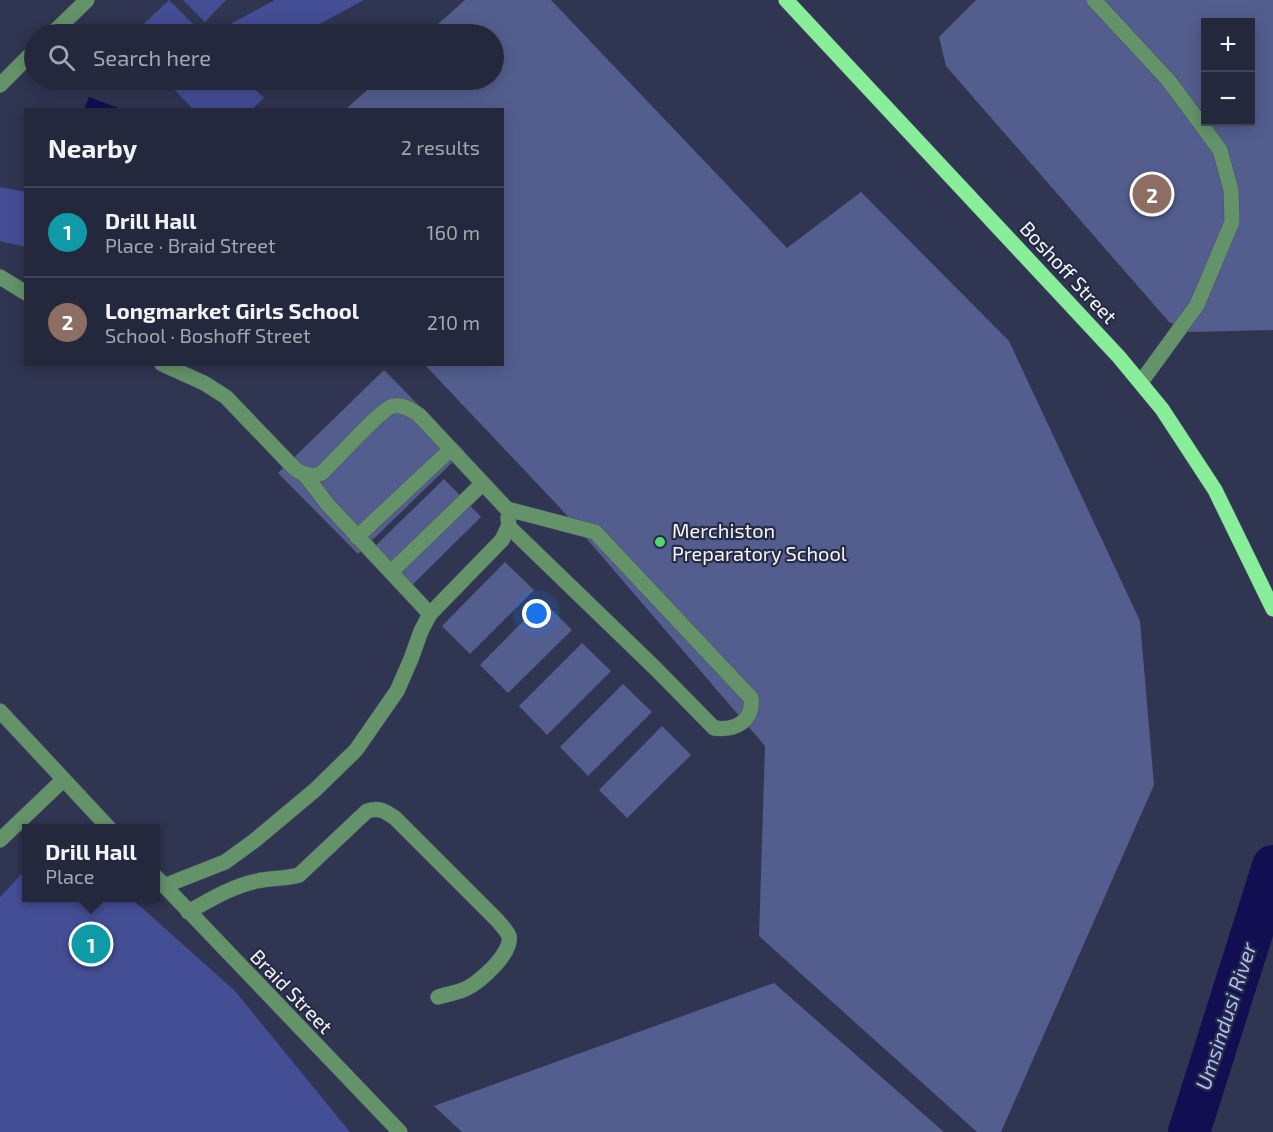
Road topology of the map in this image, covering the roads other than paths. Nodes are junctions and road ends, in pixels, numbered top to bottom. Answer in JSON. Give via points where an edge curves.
{"nodes":[{"id":1,"x":87,"y":0,"type":"edge"},
{"id":2,"x":786,"y":0,"type":"edge"},
{"id":3,"x":1094,"y":0,"type":"edge"},
{"id":4,"x":62,"y":24,"type":"edge"},
{"id":5,"x":24,"y":61,"type":"edge"},
{"id":6,"x":0,"y":85,"type":"edge"},
{"id":7,"x":0,"y":277,"type":"edge"},
{"id":8,"x":24,"y":292,"type":"edge"},
{"id":9,"x":166,"y":366,"type":"edge"},
{"id":10,"x":1141,"y":382,"type":"junction"},
{"id":11,"x":451,"y":449,"type":"junction"},
{"id":12,"x":305,"y":475,"type":"junction"},
{"id":13,"x":482,"y":484,"type":"junction"},
{"id":14,"x":507,"y":509,"type":"junction"},
{"id":15,"x":508,"y":526,"type":"junction"},
{"id":16,"x":357,"y":537,"type":"junction"},
{"id":17,"x":391,"y":572,"type":"junction"},
{"id":18,"x":1273,"y":609,"type":"edge"},
{"id":19,"x":430,"y":614,"type":"junction"},
{"id":20,"x":0,"y":711,"type":"edge"},
{"id":21,"x":63,"y":780,"type":"junction"},
{"id":22,"x":105,"y":824,"type":"edge"},
{"id":23,"x":0,"y":840,"type":"edge"},
{"id":24,"x":160,"y":882,"type":"edge"},
{"id":25,"x":188,"y":912,"type":"junction"},
{"id":26,"x":438,"y":997,"type":"dead end"},
{"id":27,"x":400,"y":1132,"type":"edge"}],
"edges":[{"from":1,"to":4,"type":"street"},
{"from":2,"to":10,"type":"main road","name":"Boshoff Street"},
{"from":3,"to":10,"type":"street","via":[[1169,81],[1220,150],[1231,190],[1232,222],[1197,305]]},
{"from":5,"to":6,"type":"street"},
{"from":7,"to":8,"type":"street"},
{"from":9,"to":12,"type":"street","via":[[226,397]]},
{"from":10,"to":18,"type":"main road","name":"Boshoff Street","via":[[1215,490]]},
{"from":11,"to":12,"type":"street","via":[[411,409],[393,406],[322,472]]},
{"from":11,"to":13,"type":"street"},
{"from":11,"to":16,"type":"street"},
{"from":12,"to":16,"type":"street"},
{"from":13,"to":14,"type":"street"},
{"from":13,"to":17,"type":"street"},
{"from":14,"to":15,"type":"street"},
{"from":14,"to":15,"type":"street","via":[[595,532],[751,698],[750,714],[739,726],[727,730],[714,728]]},
{"from":15,"to":19,"type":"street","via":[[502,540]]},
{"from":16,"to":17,"type":"street"},
{"from":17,"to":19,"type":"street"},
{"from":19,"to":24,"type":"street","via":[[397,691],[356,750],[306,797],[225,862]]},
{"from":20,"to":21,"type":"street"},
{"from":21,"to":22,"type":"street"},
{"from":21,"to":23,"type":"street"},
{"from":24,"to":25,"type":"street","name":"Braid Street"},
{"from":25,"to":26,"type":"street","via":[[236,886],[299,874],[367,811],[384,811],[509,936],[500,959],[479,980]]},
{"from":25,"to":27,"type":"street","name":"Braid Street"}]}
